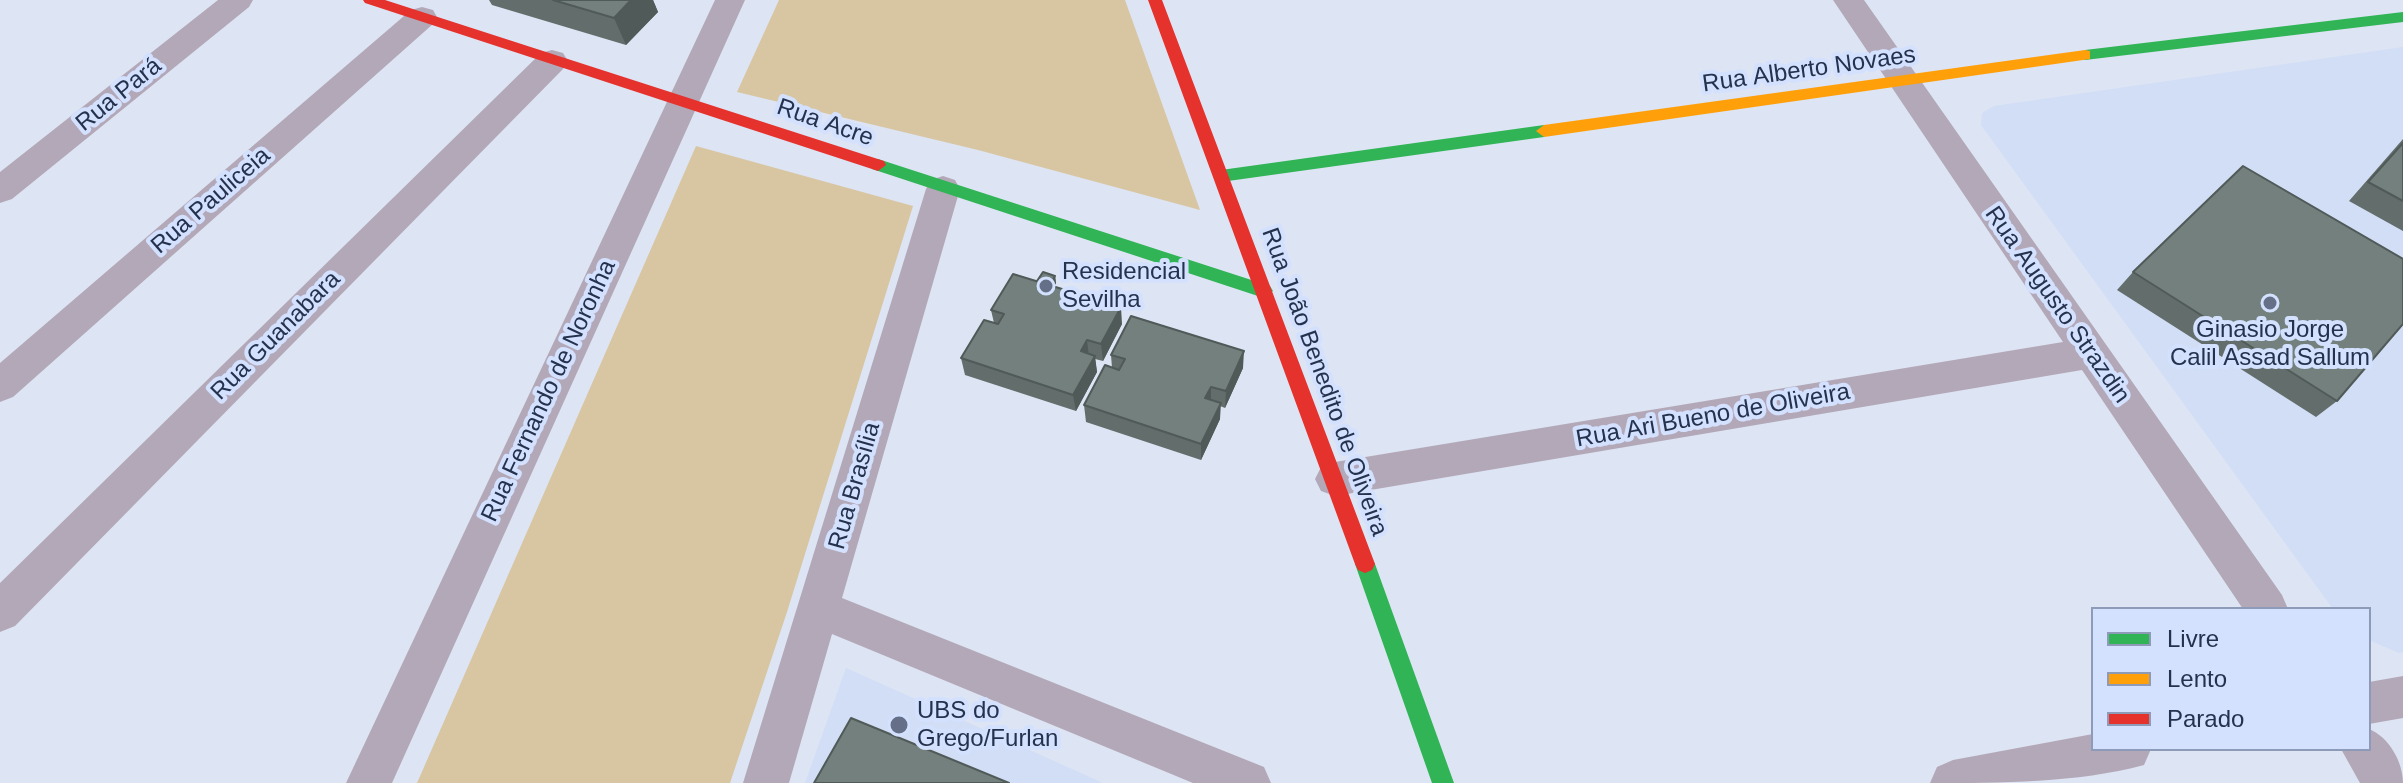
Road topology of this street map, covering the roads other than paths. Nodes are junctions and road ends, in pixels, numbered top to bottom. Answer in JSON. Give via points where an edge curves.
{"nodes":[{"id":1,"x":238,"y":0,"type":"edge"},
{"id":2,"x":370,"y":0,"type":"edge"},
{"id":3,"x":730,"y":0,"type":"edge"},
{"id":4,"x":1155,"y":0,"type":"edge"},
{"id":5,"x":1848,"y":0,"type":"edge"},
{"id":6,"x":422,"y":17,"type":"junction"},
{"id":7,"x":2403,"y":17,"type":"edge"},
{"id":8,"x":552,"y":61,"type":"junction"},
{"id":9,"x":1904,"y":81,"type":"junction"},
{"id":10,"x":682,"y":100,"type":"junction"},
{"id":11,"x":1221,"y":176,"type":"junction"},
{"id":12,"x":943,"y":189,"type":"junction"},
{"id":13,"x":0,"y":190,"type":"edge"},
{"id":14,"x":1264,"y":291,"type":"junction"},
{"id":15,"x":2091,"y":353,"type":"junction"},
{"id":16,"x":0,"y":386,"type":"edge"},
{"id":17,"x":1335,"y":479,"type":"junction"},
{"id":18,"x":2266,"y":607,"type":"edge"},
{"id":19,"x":820,"y":609,"type":"junction"},
{"id":20,"x":0,"y":612,"type":"edge"},
{"id":21,"x":2403,"y":697,"type":"edge"},
{"id":22,"x":2371,"y":703,"type":"edge"},
{"id":23,"x":2118,"y":751,"type":"edge"},
{"id":24,"x":2365,"y":751,"type":"edge"},
{"id":25,"x":369,"y":783,"type":"edge"},
{"id":26,"x":766,"y":783,"type":"edge"},
{"id":27,"x":1248,"y":783,"type":"edge"},
{"id":28,"x":1443,"y":783,"type":"edge"},
{"id":29,"x":1953,"y":783,"type":"edge"},
{"id":30,"x":2387,"y":783,"type":"edge"}],
"edges":[{"from":1,"to":13,"type":"street","name":"Rua Pará"},
{"from":2,"to":6,"type":"street","name":"Rua Acre"},
{"from":3,"to":10,"type":"street","name":"Rua Fernando de Noronha"},
{"from":4,"to":11,"type":"street","name":"Rua João Benedito de Oliveira"},
{"from":5,"to":9,"type":"street","name":"Rua Augusto Strazdin"},
{"from":6,"to":8,"type":"street","name":"Rua Acre"},
{"from":6,"to":16,"type":"street","name":"Rua Pauliceia"},
{"from":7,"to":9,"type":"street","name":"Rua Alberto Novaes"},
{"from":8,"to":10,"type":"street","name":"Rua Acre"},
{"from":8,"to":20,"type":"street","name":"Rua Guanabara"},
{"from":9,"to":11,"type":"street","name":"Rua Alberto Novaes"},
{"from":9,"to":15,"type":"street","name":"Rua Augusto Strazdin"},
{"from":10,"to":12,"type":"street","name":"Rua Acre"},
{"from":10,"to":25,"type":"street","name":"Rua Fernando de Noronha"},
{"from":11,"to":14,"type":"street","name":"Rua João Benedito de Oliveira"},
{"from":12,"to":14,"type":"street","name":"Rua Acre"},
{"from":12,"to":19,"type":"street","name":"Rua Brasília"},
{"from":14,"to":17,"type":"street","name":"Rua João Benedito de Oliveira"},
{"from":15,"to":17,"type":"street","name":"Rua Ari Bueno de Oliveira"},
{"from":15,"to":18,"type":"street","name":"Rua Augusto Strazdin"},
{"from":17,"to":28,"type":"street","name":"Rua João Benedito de Oliveira"},
{"from":19,"to":26,"type":"street","name":"Rua Brasília"},
{"from":19,"to":27,"type":"street"},
{"from":21,"to":22,"type":"street"},
{"from":23,"to":29,"type":"street"},
{"from":24,"to":30,"type":"street"}]}
